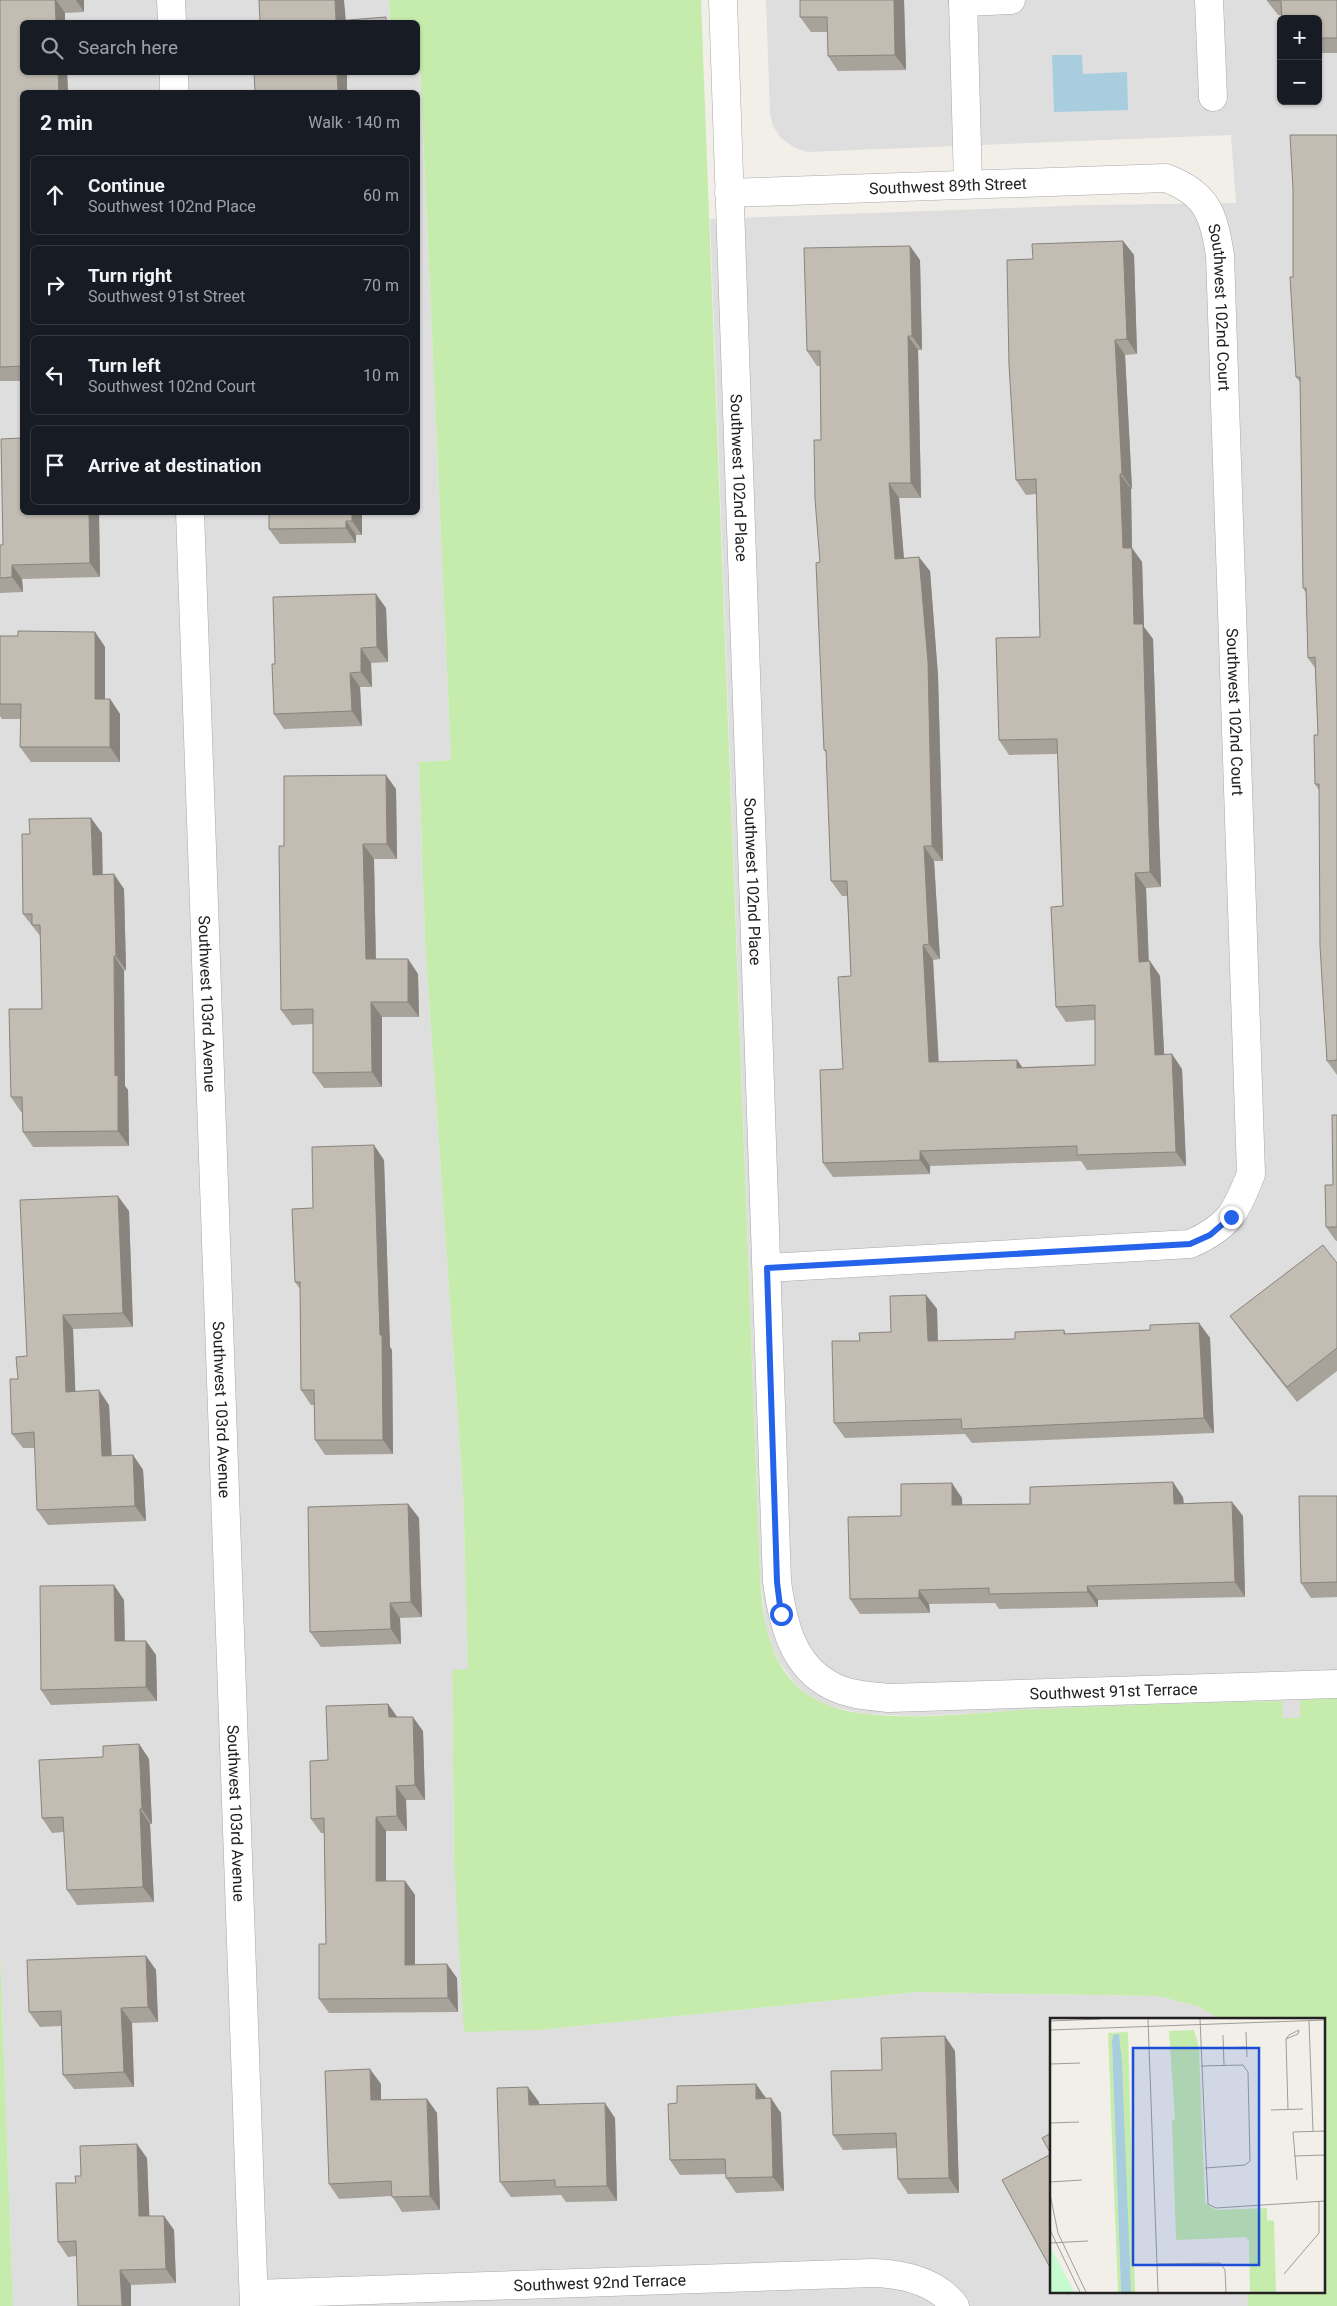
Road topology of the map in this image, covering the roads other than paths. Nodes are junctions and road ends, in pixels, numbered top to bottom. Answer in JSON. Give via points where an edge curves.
{"nodes":[{"id":1,"x":171,"y":0,"type":"edge"},
{"id":2,"x":722,"y":0,"type":"edge"},
{"id":3,"x":1011,"y":0,"type":"edge"},
{"id":4,"x":1209,"y":0,"type":"edge"},
{"id":5,"x":963,"y":1,"type":"edge"},
{"id":6,"x":172,"y":20,"type":"edge"},
{"id":7,"x":174,"y":75,"type":"edge"},
{"id":8,"x":174,"y":90,"type":"edge"},
{"id":9,"x":1213,"y":97,"type":"dead end"},
{"id":10,"x":1166,"y":178,"type":"joint"},
{"id":11,"x":968,"y":184,"type":"junction"},
{"id":12,"x":729,"y":193,"type":"junction"},
{"id":13,"x":190,"y":515,"type":"edge"},
{"id":14,"x":767,"y":1268,"type":"junction"},
{"id":15,"x":1337,"y":1684,"type":"edge"},
{"id":16,"x":889,"y":1698,"type":"joint"},
{"id":17,"x":949,"y":2299,"type":"edge"},
{"id":18,"x":254,"y":2300,"type":"edge"}],
"edges":[{"from":1,"to":6,"type":"street"},
{"from":2,"to":12,"type":"street","name":"Southwest 102nd Place"},
{"from":3,"to":5,"type":"street"},
{"from":4,"to":9,"type":"street"},
{"from":5,"to":11,"type":"street"},
{"from":7,"to":8,"type":"street"},
{"from":10,"to":11,"type":"street","name":"Southwest 89th Street"},
{"from":10,"to":14,"type":"street","name":"Southwest 102nd Court","via":[[1187,186],[1201,198],[1214,224],[1220,255],[1251,1174],[1231,1217],[1210,1235],[1190,1244]]},
{"from":11,"to":12,"type":"street","name":"Southwest 89th Street"},
{"from":12,"to":14,"type":"street","name":"Southwest 102nd Place"},
{"from":13,"to":18,"type":"street","name":"Southwest 103rd Avenue"},
{"from":14,"to":16,"type":"street","name":"Southwest 102nd Place","via":[[777,1582],[785,1627],[800,1659],[820,1678],[854,1694]]},
{"from":15,"to":16,"type":"street","name":"Southwest 91st Terrace"},
{"from":17,"to":18,"type":"street","name":"Southwest 92nd Terrace","via":[[910,2278],[873,2273]]}]}
